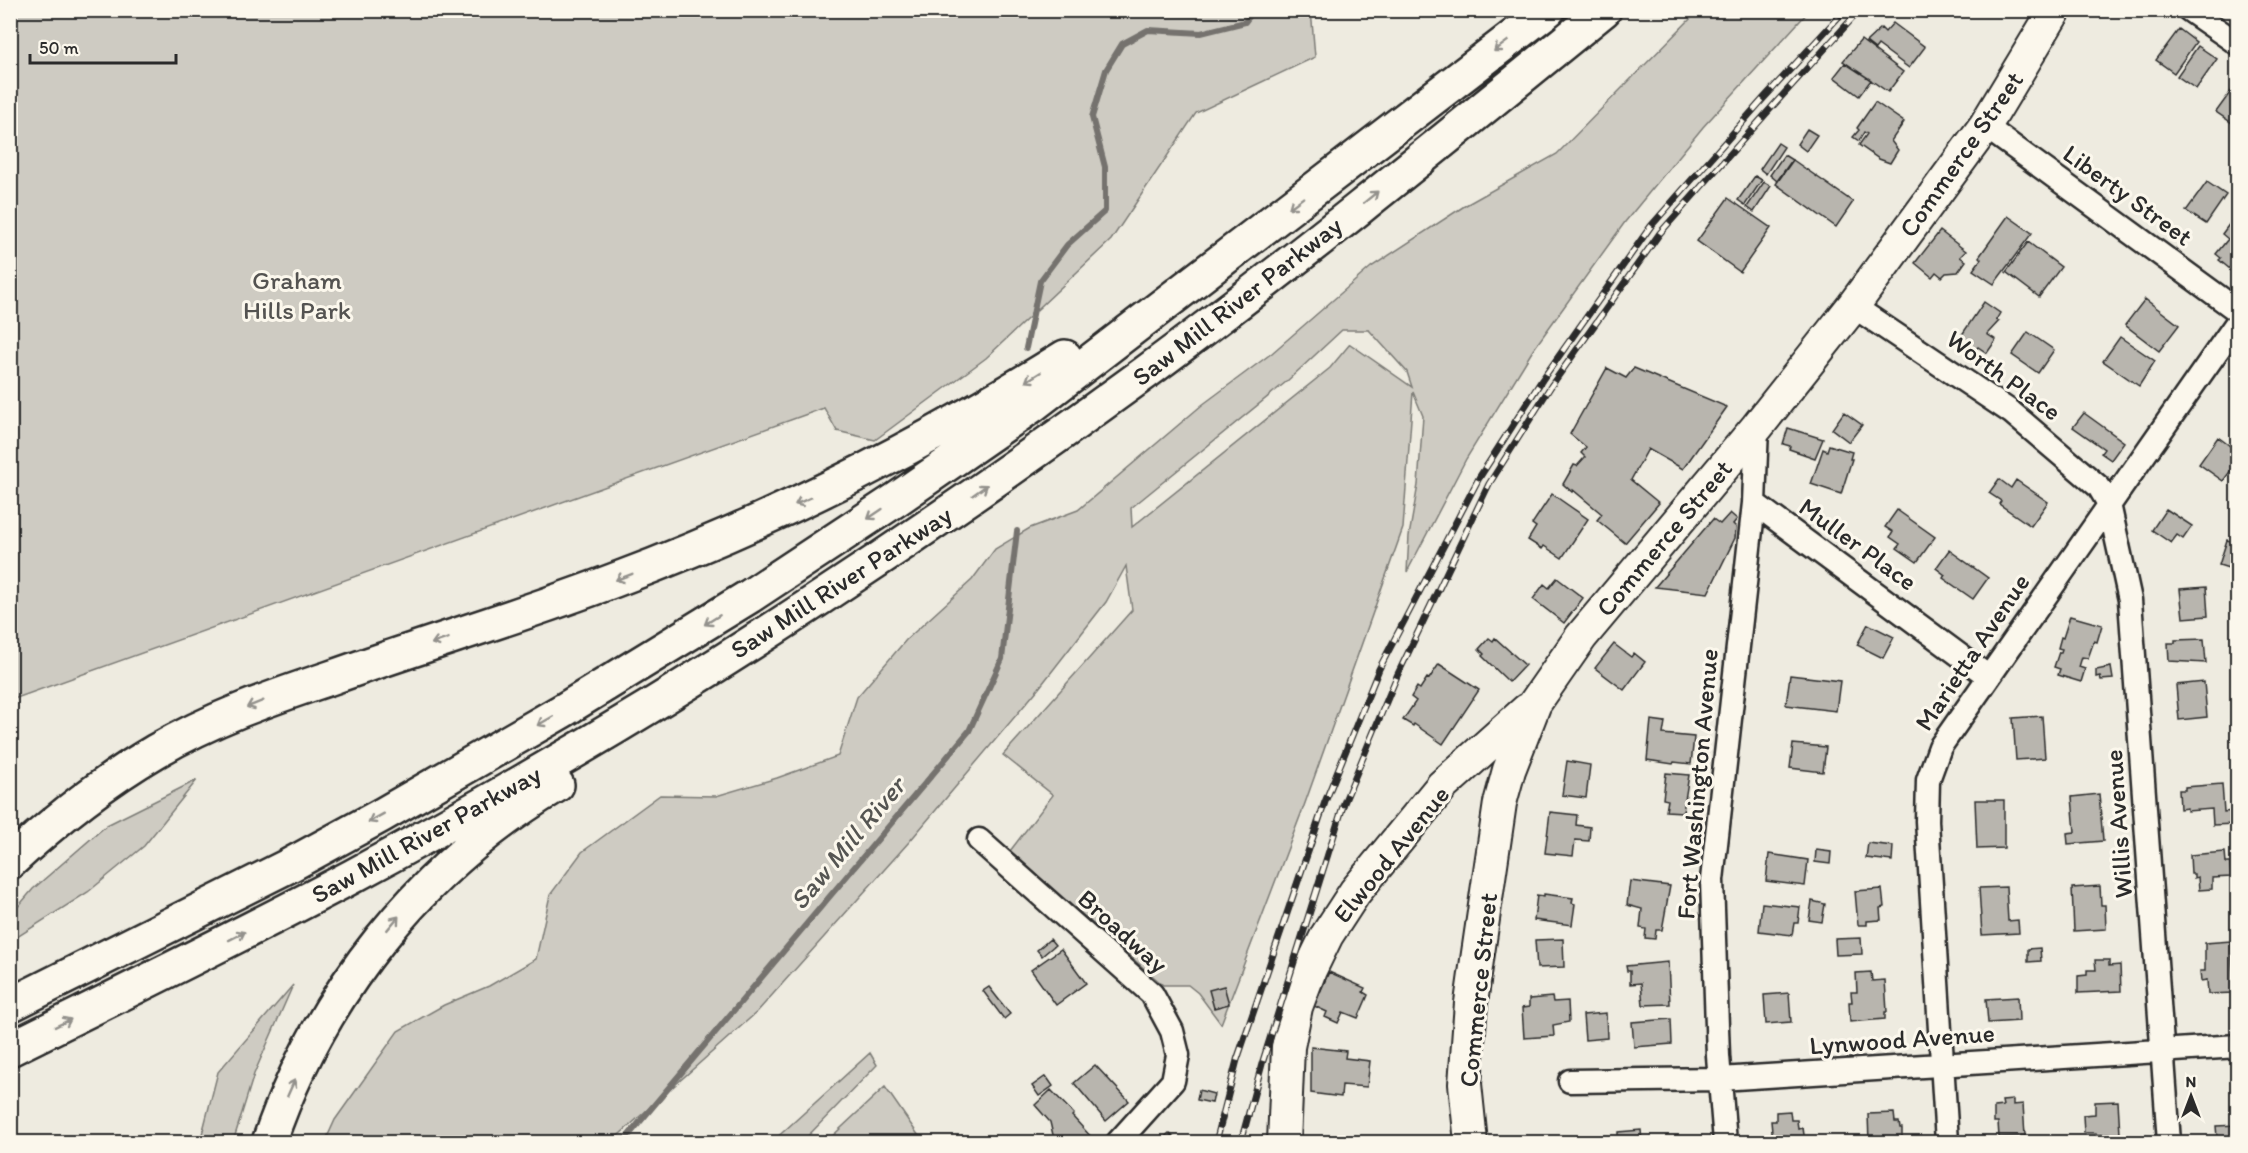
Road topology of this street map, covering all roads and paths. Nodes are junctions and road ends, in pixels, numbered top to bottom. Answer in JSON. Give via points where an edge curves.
{"nodes":[{"id":1,"x":1548,"y":10,"type":"edge"},
{"id":2,"x":1604,"y":10,"type":"edge"},
{"id":3,"x":2055,"y":10,"type":"edge"},
{"id":4,"x":2189,"y":10,"type":"edge"},
{"id":5,"x":2238,"y":44,"type":"edge"},
{"id":6,"x":1985,"y":126,"type":"junction"},
{"id":7,"x":1853,"y":306,"type":"junction"},
{"id":8,"x":1158,"y":309,"type":"junction"},
{"id":9,"x":2238,"y":311,"type":"edge"},
{"id":10,"x":2238,"y":321,"type":"edge"},
{"id":11,"x":1757,"y":427,"type":"junction"},
{"id":12,"x":1754,"y":503,"type":"junction"},
{"id":13,"x":2109,"y":504,"type":"junction"},
{"id":14,"x":942,"y":516,"type":"junction"},
{"id":15,"x":1989,"y":676,"type":"junction"},
{"id":16,"x":1535,"y":703,"type":"junction"},
{"id":17,"x":978,"y":840,"type":"dead end"},
{"id":18,"x":10,"y":862,"type":"edge"},
{"id":19,"x":10,"y":1005,"type":"edge"},
{"id":20,"x":2238,"y":1046,"type":"edge"},
{"id":21,"x":10,"y":1049,"type":"edge"},
{"id":22,"x":2163,"y":1051,"type":"junction"},
{"id":23,"x":1942,"y":1066,"type":"junction"},
{"id":24,"x":1720,"y":1079,"type":"junction"},
{"id":25,"x":1570,"y":1081,"type":"dead end"},
{"id":26,"x":270,"y":1143,"type":"edge"},
{"id":27,"x":1118,"y":1143,"type":"edge"},
{"id":28,"x":1284,"y":1143,"type":"edge"},
{"id":29,"x":1471,"y":1143,"type":"edge"},
{"id":30,"x":1725,"y":1143,"type":"edge"},
{"id":31,"x":1947,"y":1143,"type":"edge"},
{"id":32,"x":2169,"y":1143,"type":"edge"}],
"edges":[{"from":1,"to":8,"type":"highway","name":"Saw Mill River Parkway","one_way":true},
{"from":14,"to":2,"type":"highway","name":"Saw Mill River Parkway","one_way":true,"via":[[1210,323]]},
{"from":3,"to":6,"type":"main road","name":"Commerce Street"},
{"from":4,"to":5,"type":"street"},
{"from":6,"to":7,"type":"main road","name":"Commerce Street"},
{"from":6,"to":9,"type":"street","name":"Liberty Street"},
{"from":7,"to":11,"type":"main road","name":"Commerce Street"},
{"from":7,"to":13,"type":"street","name":"Worth Place","via":[[2011,412],[2099,487]]},
{"from":8,"to":18,"type":"highway","one_way":true,"via":[[1066,357],[922,441],[755,523],[618,580],[275,696],[196,730],[93,793]]},
{"from":8,"to":19,"type":"highway","name":"Saw Mill River Parkway","one_way":true,"via":[[945,467],[759,591],[626,673],[290,865]]},
{"from":10,"to":13,"type":"street","name":"Marietta Avenue"},
{"from":11,"to":12,"type":"street"},
{"from":11,"to":16,"type":"main road","name":"Commerce Street","via":[[1581,637]]},
{"from":12,"to":15,"type":"street","name":"Muller Place"},
{"from":12,"to":24,"type":"street","name":"Fort Washington Avenue","via":[[1712,880]]},
{"from":13,"to":15,"type":"street","name":"Marietta Avenue"},
{"from":13,"to":22,"type":"street","name":"Willis Avenue","via":[[2130,600]]},
{"from":21,"to":14,"type":"highway","name":"Saw Mill River Parkway","one_way":true,"via":[[292,908],[498,795],[736,652]]},
{"from":26,"to":14,"type":"highway","one_way":true,"via":[[302,1062],[342,992],[398,917],[452,862],[529,802],[685,705]]},
{"from":15,"to":23,"type":"street","name":"Marietta Avenue","via":[[1940,747],[1928,780],[1927,821]]},
{"from":16,"to":28,"type":"main road","name":"Elwood Avenue","via":[[1442,786],[1361,884],[1327,935],[1296,1007],[1288,1047]]},
{"from":16,"to":29,"type":"main road","name":"Commerce Street","via":[[1500,804],[1480,938],[1465,1084]]},
{"from":17,"to":27,"type":"street","name":"Broadway","via":[[1152,994],[1172,1031],[1178,1055],[1173,1081]]},
{"from":20,"to":22,"type":"street","name":"Lynwood Avenue"},
{"from":22,"to":23,"type":"street","name":"Lynwood Avenue"},
{"from":22,"to":32,"type":"street","name":"Willis Avenue"},
{"from":23,"to":24,"type":"street","name":"Lynwood Avenue"},
{"from":23,"to":31,"type":"street","name":"Marietta Avenue"},
{"from":24,"to":25,"type":"street","name":"Lynwood Avenue"},
{"from":24,"to":30,"type":"street","name":"Fort Washington Avenue"}]}
